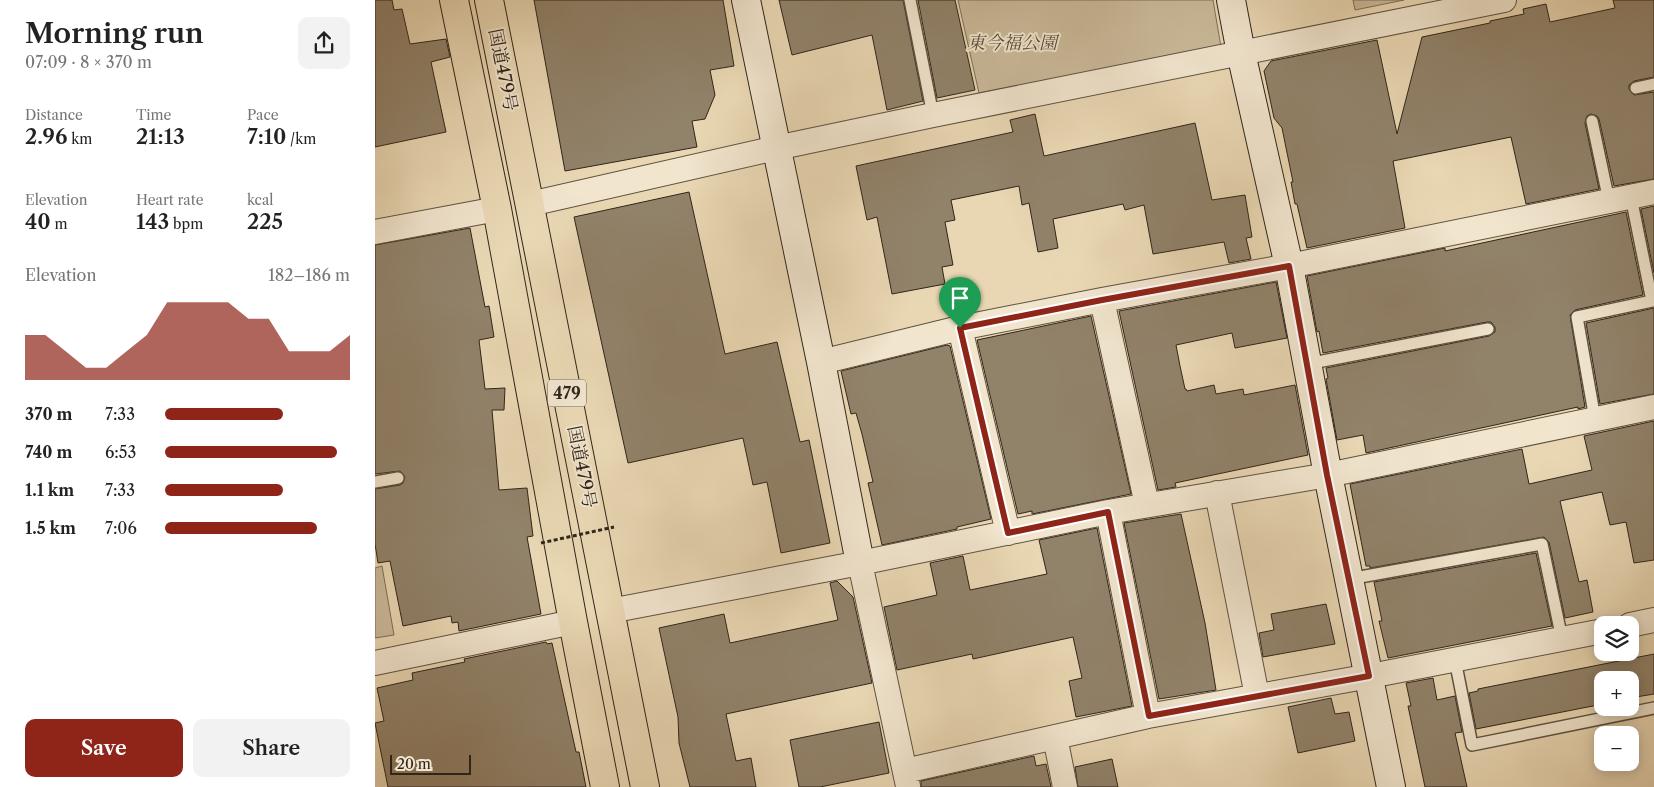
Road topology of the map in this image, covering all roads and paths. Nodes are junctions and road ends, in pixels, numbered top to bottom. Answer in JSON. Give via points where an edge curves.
{"nodes":[{"id":1,"x":454,"y":0,"type":"edge"},
{"id":2,"x":489,"y":0,"type":"edge"},
{"id":3,"x":745,"y":0,"type":"edge"},
{"id":4,"x":910,"y":0,"type":"edge"},
{"id":5,"x":1231,"y":0,"type":"edge"},
{"id":6,"x":1504,"y":0,"type":"edge"},
{"id":7,"x":1241,"y":53,"type":"junction"},
{"id":8,"x":1654,"y":84,"type":"edge"},
{"id":9,"x":1636,"y":88,"type":"dead end"},
{"id":10,"x":933,"y":115,"type":"junction"},
{"id":11,"x":1591,"y":121,"type":"dead end"},
{"id":12,"x":775,"y":148,"type":"junction"},
{"id":13,"x":1643,"y":195,"type":"edge"},
{"id":14,"x":1609,"y":201,"type":"junction"},
{"id":15,"x":530,"y":204,"type":"junction"},
{"id":16,"x":497,"y":209,"type":"junction"},
{"id":17,"x":375,"y":232,"type":"edge"},
{"id":18,"x":1289,"y":266,"type":"junction"},
{"id":19,"x":1102,"y":300,"type":"junction"},
{"id":20,"x":960,"y":328,"type":"junction"},
{"id":21,"x":1488,"y":329,"type":"dead end"},
{"id":22,"x":821,"y":362,"type":"junction"},
{"id":23,"x":1307,"y":364,"type":"junction"},
{"id":24,"x":1654,"y":407,"type":"edge"},
{"id":25,"x":1595,"y":419,"type":"junction"},
{"id":26,"x":1327,"y":475,"type":"junction"},
{"id":27,"x":398,"y":478,"type":"dead end"},
{"id":28,"x":375,"y":482,"type":"edge"},
{"id":29,"x":1217,"y":493,"type":"junction"},
{"id":30,"x":1147,"y":505,"type":"junction"},
{"id":31,"x":1108,"y":512,"type":"junction"},
{"id":32,"x":613,"y":527,"type":"dead end"},
{"id":33,"x":1008,"y":533,"type":"junction"},
{"id":34,"x":541,"y":543,"type":"dead end"},
{"id":35,"x":860,"y":563,"type":"junction"},
{"id":36,"x":1349,"y":580,"type":"junction"},
{"id":37,"x":610,"y":611,"type":"junction"},
{"id":38,"x":1654,"y":620,"type":"edge"},
{"id":39,"x":573,"y":622,"type":"junction"},
{"id":40,"x":1639,"y":623,"type":"edge"},
{"id":41,"x":1594,"y":633,"type":"edge"},
{"id":42,"x":1562,"y":639,"type":"junction"},
{"id":43,"x":1455,"y":660,"type":"junction"},
{"id":44,"x":375,"y":663,"type":"edge"},
{"id":45,"x":1369,"y":676,"type":"junction"},
{"id":46,"x":1257,"y":696,"type":"junction"},
{"id":47,"x":1654,"y":708,"type":"edge"},
{"id":48,"x":1149,"y":716,"type":"junction"},
{"id":49,"x":1055,"y":737,"type":"junction"},
{"id":50,"x":907,"y":779,"type":"edge"},
{"id":51,"x":605,"y":787,"type":"edge"},
{"id":52,"x":645,"y":787,"type":"edge"},
{"id":53,"x":1065,"y":787,"type":"edge"},
{"id":54,"x":1391,"y":787,"type":"edge"}],
"edges":[{"from":1,"to":16,"type":"highway","name":"国道479号","number":"479"},
{"from":2,"to":15,"type":"highway","name":"国道479号","number":"479"},
{"from":3,"to":12,"type":"street"},
{"from":4,"to":10,"type":"lane"},
{"from":5,"to":7,"type":"street"},
{"from":6,"to":7,"type":"street"},
{"from":7,"to":10,"type":"street"},
{"from":7,"to":18,"type":"street"},
{"from":8,"to":9,"type":"lane"},
{"from":10,"to":12,"type":"street"},
{"from":11,"to":14,"type":"lane"},
{"from":12,"to":15,"type":"street"},
{"from":12,"to":22,"type":"street"},
{"from":13,"to":14,"type":"street"},
{"from":13,"to":25,"type":"lane","via":[[1652,301],[1577,317]]},
{"from":14,"to":18,"type":"street"},
{"from":15,"to":37,"type":"highway","name":"国道479号","number":"479"},
{"from":16,"to":17,"type":"street"},
{"from":16,"to":39,"type":"highway","name":"国道479号","number":"479"},
{"from":18,"to":19,"type":"street"},
{"from":18,"to":23,"type":"street"},
{"from":19,"to":20,"type":"street"},
{"from":19,"to":30,"type":"street"},
{"from":20,"to":22,"type":"street"},
{"from":20,"to":33,"type":"street"},
{"from":21,"to":23,"type":"lane"},
{"from":22,"to":35,"type":"street"},
{"from":23,"to":26,"type":"street"},
{"from":24,"to":25,"type":"street"},
{"from":25,"to":26,"type":"street"},
{"from":26,"to":29,"type":"street"},
{"from":26,"to":36,"type":"street"},
{"from":27,"to":28,"type":"lane"},
{"from":29,"to":30,"type":"street"},
{"from":29,"to":46,"type":"street"},
{"from":30,"to":31,"type":"street"},
{"from":31,"to":33,"type":"street"},
{"from":31,"to":48,"type":"street"},
{"from":32,"to":34,"type":"path","bridge":true},
{"from":33,"to":35,"type":"street"},
{"from":35,"to":37,"type":"street"},
{"from":35,"to":50,"type":"street"},
{"from":36,"to":42,"type":"lane","via":[[1542,544]]},
{"from":36,"to":45,"type":"street"},
{"from":37,"to":52,"type":"highway","name":"国道479号","number":"479"},
{"from":38,"to":40,"type":"street"},
{"from":39,"to":44,"type":"street"},
{"from":39,"to":51,"type":"highway","name":"国道479号","number":"479"},
{"from":41,"to":42,"type":"street"},
{"from":42,"to":43,"type":"street"},
{"from":43,"to":45,"type":"street"},
{"from":43,"to":47,"type":"lane","via":[[1472,745]]},
{"from":45,"to":46,"type":"street"},
{"from":45,"to":54,"type":"street"},
{"from":46,"to":48,"type":"street"},
{"from":48,"to":49,"type":"street"},
{"from":49,"to":50,"type":"street"},
{"from":49,"to":53,"type":"street"}]}
